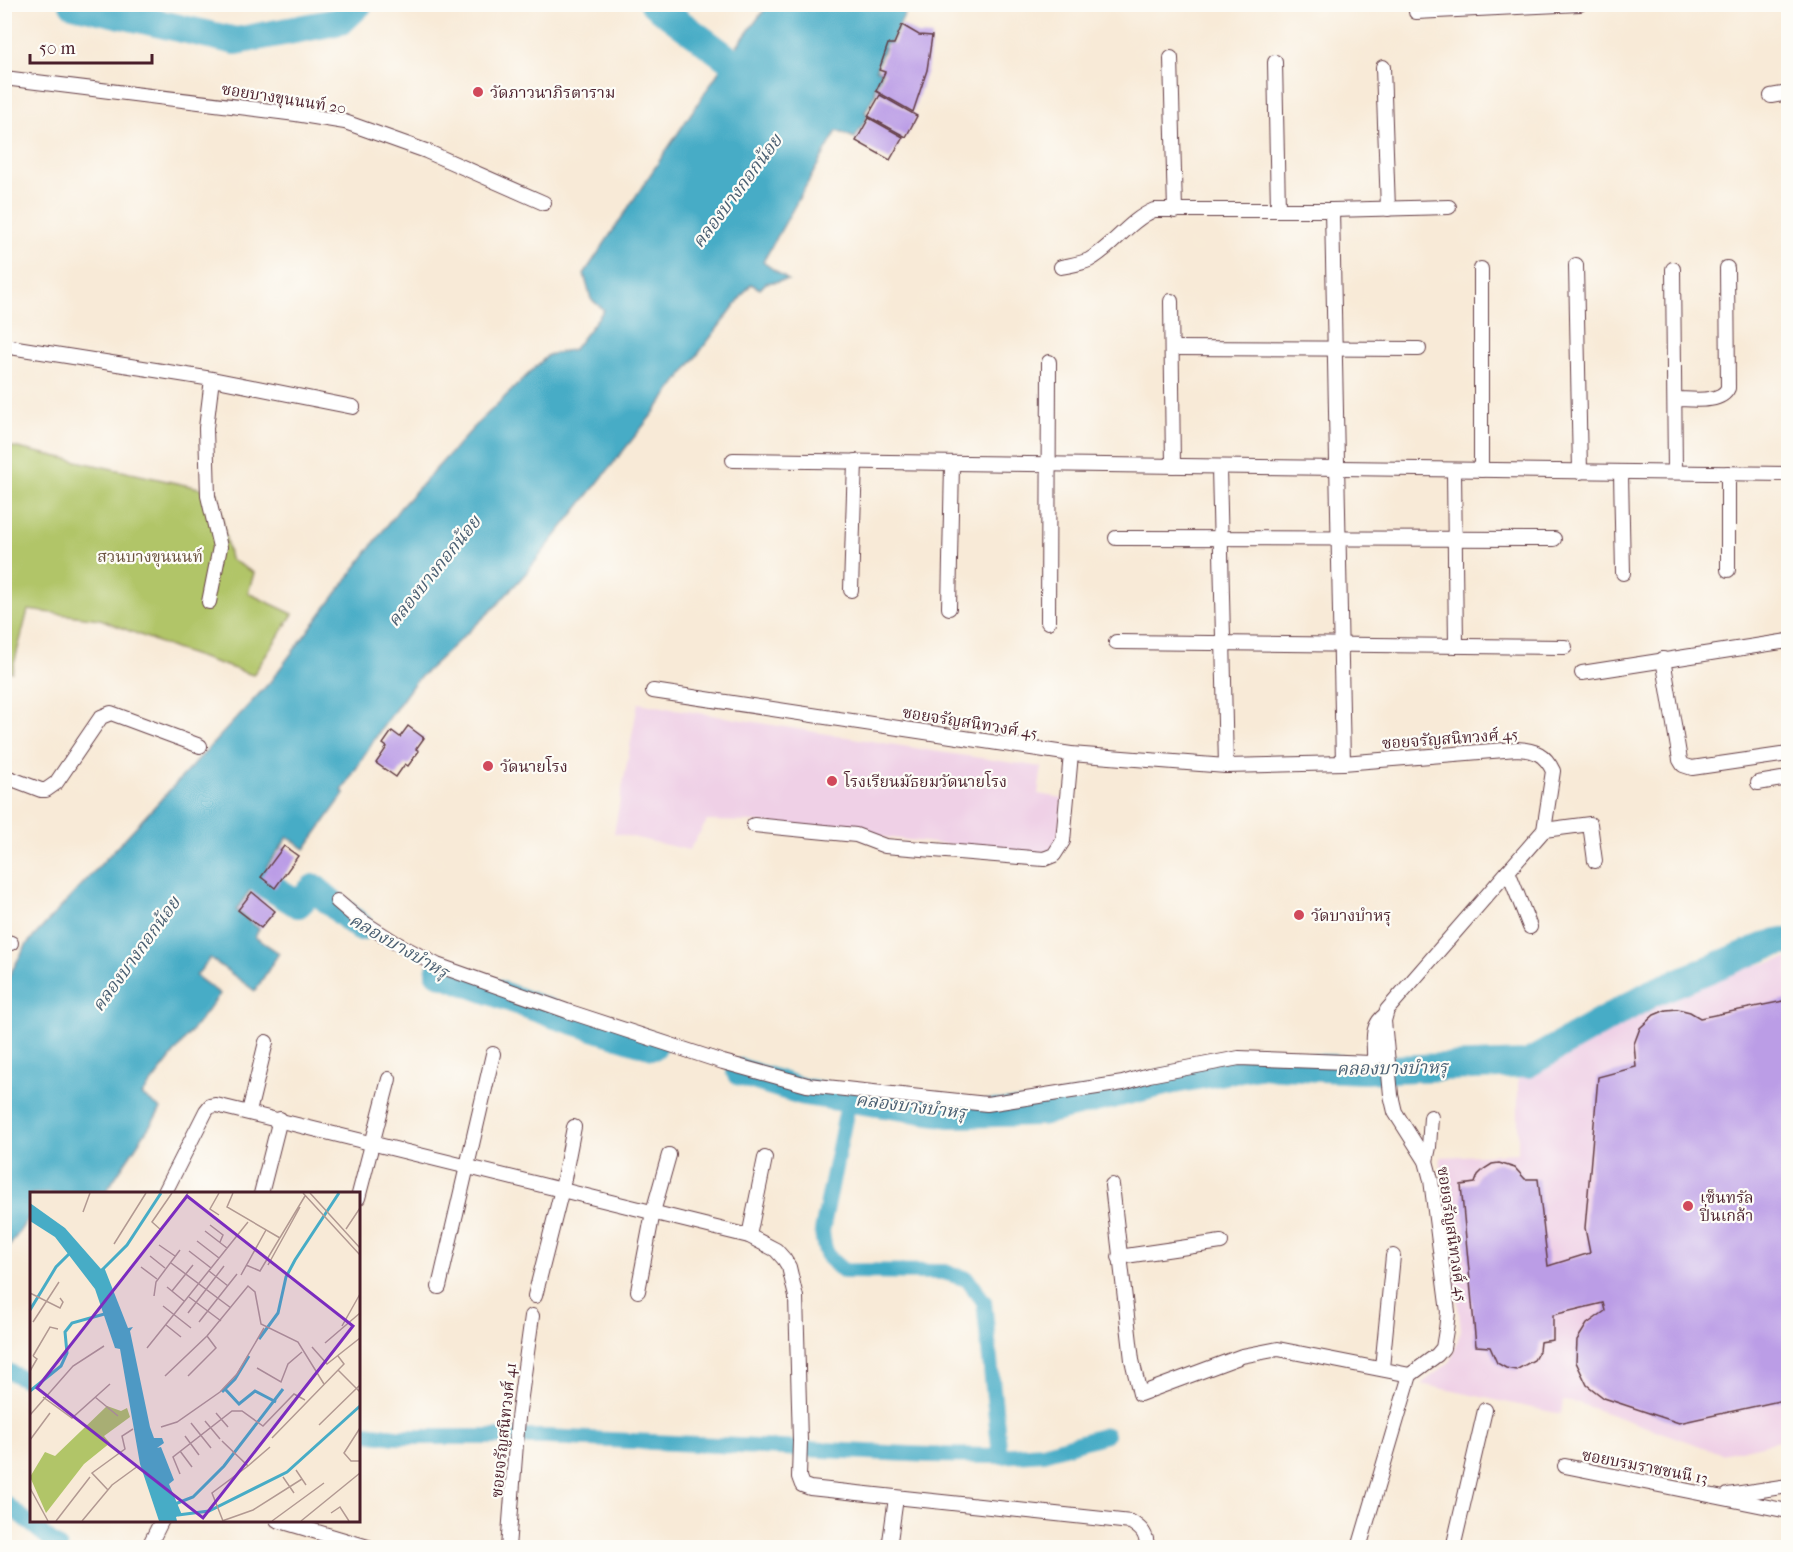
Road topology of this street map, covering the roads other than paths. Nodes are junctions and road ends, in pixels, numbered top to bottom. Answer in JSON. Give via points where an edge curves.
{"nodes":[{"id":1,"x":1580,"y":4,"type":"edge"},
{"id":2,"x":1481,"y":6,"type":"edge"},
{"id":3,"x":1416,"y":12,"type":"dead end"},
{"id":4,"x":1172,"y":58,"type":"dead end"},
{"id":5,"x":1275,"y":62,"type":"dead end"},
{"id":6,"x":1383,"y":67,"type":"dead end"},
{"id":7,"x":4,"y":78,"type":"edge"},
{"id":8,"x":1788,"y":93,"type":"edge"},
{"id":9,"x":1771,"y":96,"type":"dead end"},
{"id":10,"x":544,"y":203,"type":"dead end"},
{"id":11,"x":1449,"y":207,"type":"dead end"},
{"id":12,"x":1278,"y":209,"type":"junction"},
{"id":13,"x":1388,"y":209,"type":"junction"},
{"id":14,"x":1332,"y":210,"type":"junction"},
{"id":15,"x":1175,"y":211,"type":"junction"},
{"id":16,"x":1576,"y":265,"type":"dead end"},
{"id":17,"x":1060,"y":267,"type":"dead end"},
{"id":18,"x":1727,"y":268,"type":"dead end"},
{"id":19,"x":1481,"y":269,"type":"dead end"},
{"id":20,"x":1673,"y":269,"type":"dead end"},
{"id":21,"x":1171,"y":301,"type":"dead end"},
{"id":22,"x":4,"y":346,"type":"edge"},
{"id":23,"x":1172,"y":348,"type":"junction"},
{"id":24,"x":1334,"y":348,"type":"junction"},
{"id":25,"x":1419,"y":349,"type":"dead end"},
{"id":26,"x":1049,"y":362,"type":"dead end"},
{"id":27,"x":212,"y":379,"type":"junction"},
{"id":28,"x":1676,"y":399,"type":"junction"},
{"id":29,"x":353,"y":407,"type":"dead end"},
{"id":30,"x":732,"y":460,"type":"dead end"},
{"id":31,"x":855,"y":461,"type":"junction"},
{"id":32,"x":952,"y":464,"type":"junction"},
{"id":33,"x":1047,"y":464,"type":"junction"},
{"id":34,"x":1173,"y":466,"type":"junction"},
{"id":35,"x":1219,"y":467,"type":"junction"},
{"id":36,"x":1337,"y":469,"type":"junction"},
{"id":37,"x":1454,"y":470,"type":"junction"},
{"id":38,"x":1481,"y":470,"type":"junction"},
{"id":39,"x":1580,"y":472,"type":"junction"},
{"id":40,"x":1675,"y":472,"type":"junction"},
{"id":41,"x":1621,"y":473,"type":"junction"},
{"id":42,"x":1728,"y":473,"type":"junction"},
{"id":43,"x":1788,"y":474,"type":"edge"},
{"id":44,"x":1116,"y":538,"type":"dead end"},
{"id":45,"x":1220,"y":538,"type":"junction"},
{"id":46,"x":1339,"y":538,"type":"junction"},
{"id":47,"x":1454,"y":539,"type":"junction"},
{"id":48,"x":1554,"y":539,"type":"dead end"},
{"id":49,"x":1728,"y":570,"type":"dead end"},
{"id":50,"x":1623,"y":573,"type":"dead end"},
{"id":51,"x":851,"y":590,"type":"dead end"},
{"id":52,"x":209,"y":602,"type":"dead end"},
{"id":53,"x":949,"y":608,"type":"dead end"},
{"id":54,"x":1048,"y":622,"type":"dead end"},
{"id":55,"x":1788,"y":640,"type":"edge"},
{"id":56,"x":1116,"y":642,"type":"dead end"},
{"id":57,"x":1222,"y":643,"type":"junction"},
{"id":58,"x":1340,"y":645,"type":"junction"},
{"id":59,"x":1455,"y":646,"type":"junction"},
{"id":60,"x":1565,"y":647,"type":"dead end"},
{"id":61,"x":1663,"y":659,"type":"junction"},
{"id":62,"x":1582,"y":672,"type":"dead end"},
{"id":63,"x":653,"y":690,"type":"dead end"},
{"id":64,"x":200,"y":746,"type":"dead end"},
{"id":65,"x":1071,"y":754,"type":"junction"},
{"id":66,"x":1788,"y":754,"type":"edge"},
{"id":67,"x":1343,"y":763,"type":"junction"},
{"id":68,"x":1226,"y":766,"type":"junction"},
{"id":69,"x":4,"y":776,"type":"edge"},
{"id":70,"x":1788,"y":778,"type":"edge"},
{"id":71,"x":1758,"y":783,"type":"dead end"},
{"id":72,"x":754,"y":825,"type":"dead end"},
{"id":73,"x":1544,"y":831,"type":"junction"},
{"id":74,"x":1595,"y":861,"type":"dead end"},
{"id":75,"x":1508,"y":871,"type":"junction"},
{"id":76,"x":337,"y":901,"type":"dead end"},
{"id":77,"x":1530,"y":927,"type":"dead end"},
{"id":78,"x":1384,"y":1018,"type":"junction"},
{"id":79,"x":266,"y":1042,"type":"dead end"},
{"id":80,"x":493,"y":1054,"type":"dead end"},
{"id":81,"x":389,"y":1079,"type":"dead end"},
{"id":82,"x":249,"y":1112,"type":"junction"},
{"id":83,"x":1431,"y":1118,"type":"dead end"},
{"id":84,"x":280,"y":1119,"type":"junction"},
{"id":85,"x":574,"y":1127,"type":"dead end"},
{"id":86,"x":374,"y":1142,"type":"junction"},
{"id":87,"x":669,"y":1155,"type":"dead end"},
{"id":88,"x":765,"y":1158,"type":"dead end"},
{"id":89,"x":1426,"y":1161,"type":"junction"},
{"id":90,"x":467,"y":1166,"type":"junction"},
{"id":91,"x":1112,"y":1185,"type":"dead end"},
{"id":92,"x":562,"y":1190,"type":"junction"},
{"id":93,"x":165,"y":1192,"type":"edge"},
{"id":94,"x":262,"y":1192,"type":"edge"},
{"id":95,"x":360,"y":1192,"type":"edge"},
{"id":96,"x":653,"y":1212,"type":"junction"},
{"id":97,"x":748,"y":1236,"type":"junction"},
{"id":98,"x":1221,"y":1242,"type":"dead end"},
{"id":99,"x":1393,"y":1256,"type":"dead end"},
{"id":100,"x":1119,"y":1257,"type":"junction"},
{"id":101,"x":439,"y":1287,"type":"dead end"},
{"id":102,"x":638,"y":1291,"type":"dead end"},
{"id":103,"x":535,"y":1296,"type":"dead end"},
{"id":104,"x":532,"y":1316,"type":"dead end"},
{"id":105,"x":1382,"y":1368,"type":"junction"},
{"id":106,"x":1410,"y":1375,"type":"junction"},
{"id":107,"x":1485,"y":1410,"type":"dead end"},
{"id":108,"x":1565,"y":1466,"type":"dead end"},
{"id":109,"x":1788,"y":1486,"type":"edge"},
{"id":110,"x":1718,"y":1497,"type":"junction"},
{"id":111,"x":896,"y":1498,"type":"junction"},
{"id":112,"x":1788,"y":1511,"type":"edge"},
{"id":113,"x":161,"y":1522,"type":"edge"},
{"id":114,"x":281,"y":1522,"type":"edge"},
{"id":115,"x":148,"y":1548,"type":"edge"},
{"id":116,"x":371,"y":1548,"type":"edge"},
{"id":117,"x":508,"y":1548,"type":"edge"},
{"id":118,"x":889,"y":1548,"type":"edge"},
{"id":119,"x":1147,"y":1548,"type":"edge"},
{"id":120,"x":1359,"y":1548,"type":"edge"},
{"id":121,"x":1453,"y":1548,"type":"edge"}],
"edges":[{"from":1,"to":2,"type":"street"},
{"from":2,"to":3,"type":"street"},
{"from":4,"to":15,"type":"street"},
{"from":5,"to":12,"type":"street"},
{"from":6,"to":13,"type":"street"},
{"from":7,"to":10,"type":"street","name":"ซอยบางขุนนนท์ 20","via":[[345,122],[426,151]]},
{"from":8,"to":9,"type":"street"},
{"from":11,"to":13,"type":"street"},
{"from":12,"to":14,"type":"street"},
{"from":12,"to":15,"type":"street"},
{"from":13,"to":14,"type":"street"},
{"from":14,"to":24,"type":"street"},
{"from":15,"to":17,"type":"street","via":[[1154,210],[1145,214],[1090,259]]},
{"from":16,"to":39,"type":"street"},
{"from":18,"to":28,"type":"street","via":[[1728,388],[1719,398]]},
{"from":19,"to":38,"type":"street"},
{"from":20,"to":28,"type":"street"},
{"from":21,"to":23,"type":"street"},
{"from":22,"to":27,"type":"street"},
{"from":23,"to":24,"type":"street"},
{"from":23,"to":34,"type":"street"},
{"from":24,"to":25,"type":"street"},
{"from":24,"to":36,"type":"street"},
{"from":26,"to":33,"type":"street"},
{"from":27,"to":29,"type":"street"},
{"from":27,"to":52,"type":"street","via":[[206,428],[208,496],[220,547]]},
{"from":28,"to":40,"type":"street"},
{"from":30,"to":31,"type":"street"},
{"from":31,"to":32,"type":"street"},
{"from":31,"to":51,"type":"street"},
{"from":32,"to":33,"type":"street"},
{"from":32,"to":53,"type":"street"},
{"from":33,"to":34,"type":"street"},
{"from":33,"to":54,"type":"street"},
{"from":34,"to":35,"type":"street"},
{"from":35,"to":36,"type":"street"},
{"from":35,"to":45,"type":"street"},
{"from":36,"to":37,"type":"street"},
{"from":36,"to":46,"type":"street"},
{"from":37,"to":38,"type":"street"},
{"from":37,"to":47,"type":"street"},
{"from":38,"to":39,"type":"street"},
{"from":39,"to":41,"type":"street"},
{"from":40,"to":41,"type":"street"},
{"from":40,"to":42,"type":"street"},
{"from":41,"to":50,"type":"street"},
{"from":42,"to":43,"type":"street"},
{"from":42,"to":49,"type":"street"},
{"from":44,"to":45,"type":"street"},
{"from":45,"to":46,"type":"street"},
{"from":45,"to":57,"type":"street"},
{"from":46,"to":47,"type":"street"},
{"from":46,"to":58,"type":"street"},
{"from":47,"to":48,"type":"street"},
{"from":47,"to":59,"type":"street"},
{"from":55,"to":61,"type":"street"},
{"from":56,"to":57,"type":"street"},
{"from":57,"to":58,"type":"street"},
{"from":57,"to":68,"type":"street"},
{"from":58,"to":59,"type":"street"},
{"from":58,"to":67,"type":"street"},
{"from":59,"to":60,"type":"street"},
{"from":61,"to":62,"type":"street"},
{"from":61,"to":66,"type":"street","via":[[1683,765],[1692,768]]},
{"from":63,"to":65,"type":"street","name":"ซอยจรัญสนิทวงศ์ 45"},
{"from":64,"to":69,"type":"street","via":[[111,713],[101,717],[50,788],[41,790]]},
{"from":65,"to":68,"type":"street","name":"ซอยจรัญสนิทวงศ์ 45"},
{"from":65,"to":72,"type":"street","via":[[1064,841],[1054,855],[1044,859],[885,846],[856,835]]},
{"from":67,"to":68,"type":"street","name":"ซอยจรัญสนิทวงศ์ 45"},
{"from":67,"to":73,"type":"street","name":"ซอยจรัญสนิทวงศ์ 45","via":[[1532,750],[1541,754],[1552,771]]},
{"from":70,"to":71,"type":"street"},
{"from":73,"to":74,"type":"street","via":[[1590,824]]},
{"from":73,"to":75,"type":"street"},
{"from":75,"to":77,"type":"street"},
{"from":75,"to":78,"type":"street"},
{"from":76,"to":78,"type":"street","via":[[394,942],[448,969],[723,1062],[807,1085],[884,1095],[987,1104],[1123,1083],[1149,1074],[1239,1058],[1372,1063],[1373,1035],[1377,1021]]},
{"from":78,"to":89,"type":"street","name":"ซอยจรัญสนิทวงศ์ 45","via":[[1391,1095],[1399,1119]]},
{"from":79,"to":82,"type":"street"},
{"from":80,"to":90,"type":"street"},
{"from":81,"to":86,"type":"street"},
{"from":82,"to":84,"type":"street"},
{"from":82,"to":93,"type":"street","via":[[210,1106]]},
{"from":83,"to":89,"type":"street"},
{"from":84,"to":86,"type":"street"},
{"from":84,"to":94,"type":"street"},
{"from":85,"to":92,"type":"street"},
{"from":86,"to":90,"type":"street"},
{"from":86,"to":95,"type":"street"},
{"from":87,"to":96,"type":"street"},
{"from":88,"to":97,"type":"street"},
{"from":89,"to":106,"type":"street","name":"ซอยจรัญสนิทวงศ์ 45","via":[[1448,1312],[1443,1348]]},
{"from":90,"to":92,"type":"street"},
{"from":90,"to":101,"type":"street"},
{"from":91,"to":100,"type":"street"},
{"from":92,"to":96,"type":"street"},
{"from":92,"to":103,"type":"street"},
{"from":96,"to":97,"type":"street"},
{"from":96,"to":102,"type":"street"},
{"from":97,"to":111,"type":"street","via":[[776,1250],[784,1259],[796,1297],[802,1485]]},
{"from":98,"to":100,"type":"street"},
{"from":99,"to":105,"type":"street"},
{"from":100,"to":105,"type":"street","via":[[1140,1394],[1242,1356],[1278,1349]]},
{"from":104,"to":117,"type":"street","name":"ซอยจรัญสนิทวงศ์ 41","via":[[518,1418]]},
{"from":105,"to":106,"type":"street"},
{"from":106,"to":120,"type":"street"},
{"from":107,"to":121,"type":"street"},
{"from":108,"to":110,"type":"street","name":"ซอยบรมราชชนนี 13"},
{"from":109,"to":110,"type":"street","name":"ซอยบรมราชชนนี 13"},
{"from":110,"to":112,"type":"street","name":"ซอยบรมราชชนนี 13"},
{"from":111,"to":118,"type":"street"},
{"from":111,"to":119,"type":"street","via":[[1131,1522],[1147,1536]]},
{"from":113,"to":115,"type":"street"},
{"from":114,"to":116,"type":"street"}]}
